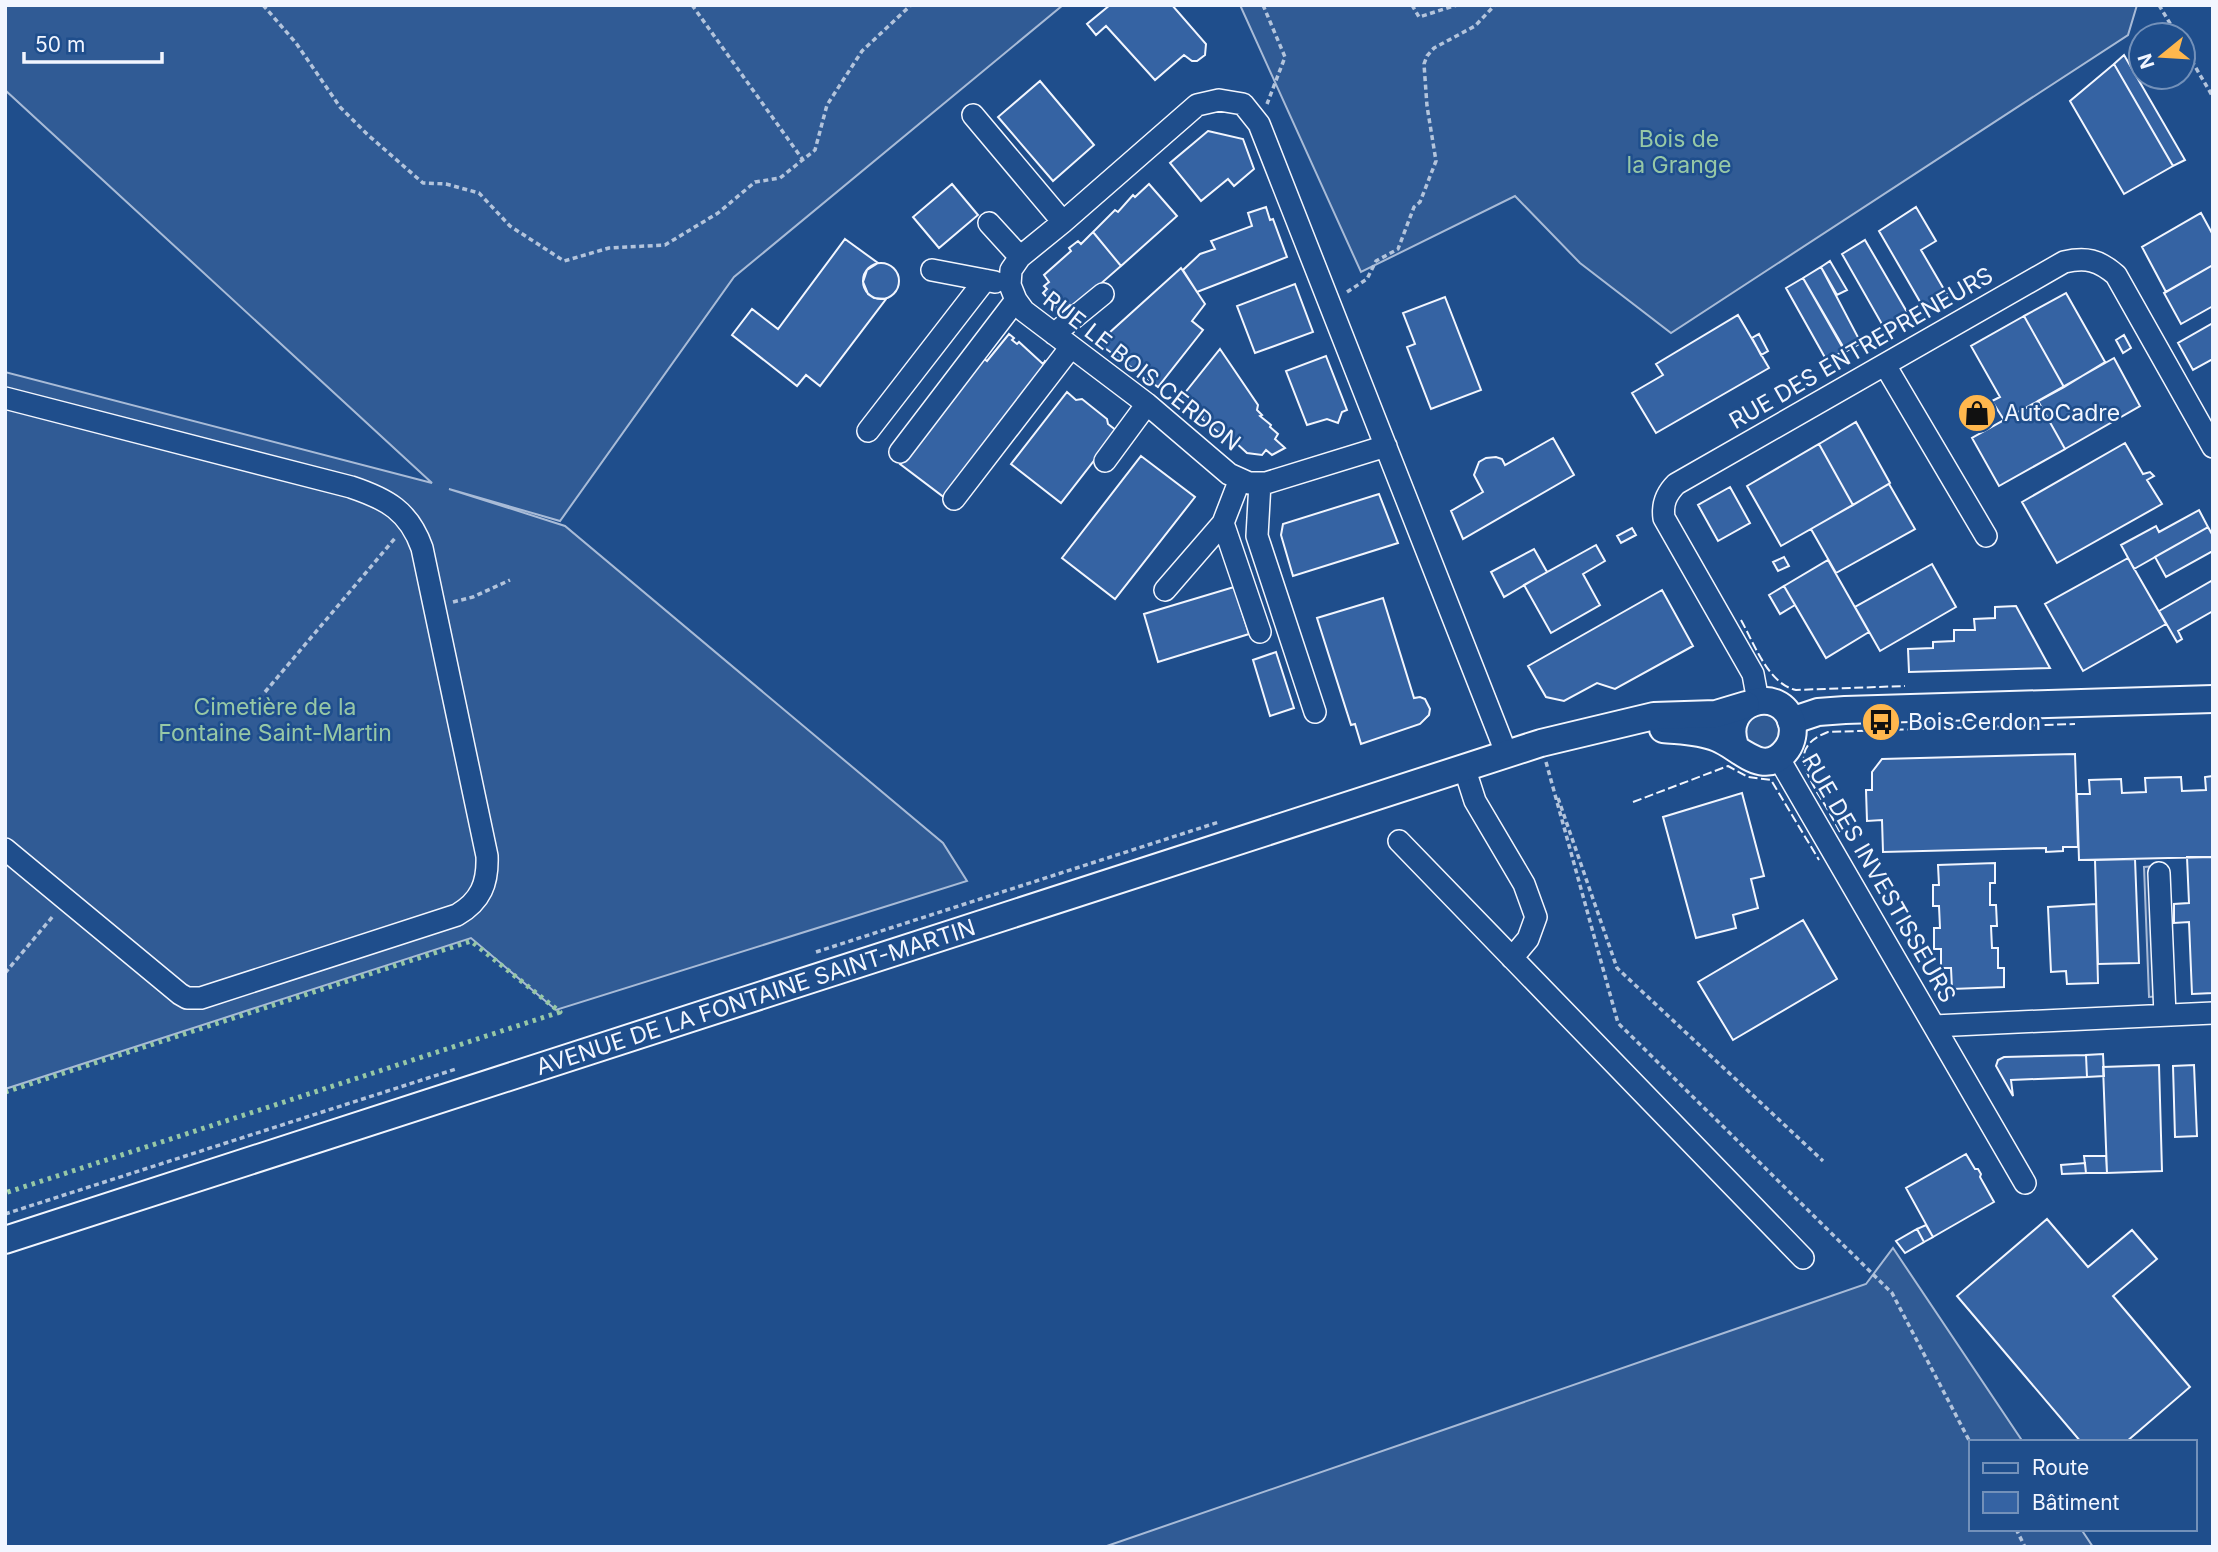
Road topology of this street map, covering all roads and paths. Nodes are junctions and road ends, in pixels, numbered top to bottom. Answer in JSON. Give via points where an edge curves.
{"nodes":[{"id":1,"x":263,"y":5,"type":"edge"},
{"id":2,"x":692,"y":5,"type":"edge"},
{"id":3,"x":911,"y":5,"type":"edge"},
{"id":4,"x":1263,"y":5,"type":"edge"},
{"id":5,"x":1412,"y":5,"type":"edge"},
{"id":6,"x":1457,"y":5,"type":"edge"},
{"id":7,"x":1495,"y":5,"type":"edge"},
{"id":8,"x":2159,"y":5,"type":"edge"},
{"id":9,"x":2169,"y":21,"type":"edge"},
{"id":10,"x":2197,"y":70,"type":"edge"},
{"id":11,"x":2213,"y":97,"type":"edge"},
{"id":12,"x":973,"y":115,"type":"dead end"},
{"id":13,"x":1259,"y":124,"type":"junction"},
{"id":14,"x":803,"y":160,"type":"junction"},
{"id":15,"x":1063,"y":222,"type":"junction"},
{"id":16,"x":989,"y":223,"type":"dead end"},
{"id":17,"x":1020,"y":257,"type":"junction"},
{"id":18,"x":932,"y":270,"type":"dead end"},
{"id":19,"x":985,"y":280,"type":"junction"},
{"id":20,"x":1013,"y":293,"type":"junction"},
{"id":21,"x":1102,"y":294,"type":"dead end"},
{"id":22,"x":1330,"y":302,"type":"junction"},
{"id":23,"x":1063,"y":340,"type":"junction"},
{"id":24,"x":1885,"y":365,"type":"junction"},
{"id":25,"x":5,"y":398,"type":"edge"},
{"id":26,"x":1147,"y":404,"type":"junction"},
{"id":27,"x":868,"y":430,"type":"dead end"},
{"id":28,"x":1386,"y":446,"type":"junction"},
{"id":29,"x":2213,"y":447,"type":"edge"},
{"id":30,"x":901,"y":452,"type":"dead end"},
{"id":31,"x":1105,"y":461,"type":"dead end"},
{"id":32,"x":1250,"y":481,"type":"junction"},
{"id":33,"x":954,"y":499,"type":"dead end"},
{"id":34,"x":1223,"y":523,"type":"junction"},
{"id":35,"x":411,"y":525,"type":"junction"},
{"id":36,"x":1986,"y":536,"type":"dead end"},
{"id":37,"x":510,"y":580,"type":"dead end"},
{"id":38,"x":1165,"y":590,"type":"dead end"},
{"id":39,"x":433,"y":605,"type":"junction"},
{"id":40,"x":1260,"y":632,"type":"dead end"},
{"id":41,"x":265,"y":692,"type":"dead end"},
{"id":42,"x":2213,"y":699,"type":"edge"},
{"id":43,"x":1752,"y":703,"type":"junction"},
{"id":44,"x":1315,"y":712,"type":"dead end"},
{"id":45,"x":1791,"y":721,"type":"junction"},
{"id":46,"x":1627,"y":724,"type":"junction"},
{"id":47,"x":1735,"y":746,"type":"junction"},
{"id":48,"x":1544,"y":753,"type":"junction"},
{"id":49,"x":1507,"y":755,"type":"junction"},
{"id":50,"x":1778,"y":757,"type":"junction"},
{"id":51,"x":1465,"y":770,"type":"junction"},
{"id":52,"x":1399,"y":841,"type":"dead end"},
{"id":53,"x":5,"y":849,"type":"edge"},
{"id":54,"x":2160,"y":873,"type":"dead end"},
{"id":55,"x":67,"y":900,"type":"junction"},
{"id":56,"x":1513,"y":958,"type":"junction"},
{"id":57,"x":5,"y":973,"type":"edge"},
{"id":58,"x":2213,"y":1013,"type":"edge"},
{"id":59,"x":2165,"y":1015,"type":"junction"},
{"id":60,"x":1934,"y":1026,"type":"junction"},
{"id":61,"x":1823,"y":1161,"type":"dead end"},
{"id":62,"x":2025,"y":1183,"type":"dead end"},
{"id":63,"x":5,"y":1241,"type":"edge"},
{"id":64,"x":1803,"y":1258,"type":"dead end"},
{"id":65,"x":1969,"y":1440,"type":"edge"},
{"id":66,"x":2017,"y":1531,"type":"edge"},
{"id":67,"x":2025,"y":1547,"type":"edge"}],
"edges":[{"from":1,"to":14,"type":"path","via":[[340,107],[423,183],[479,193],[510,226],[564,261],[609,248],[665,245],[719,213],[755,182],[780,178]]},
{"from":2,"to":14,"type":"path"},
{"from":3,"to":14,"type":"path","via":[[862,51],[827,105],[815,149]]},
{"from":4,"to":13,"type":"path","via":[[1285,57]]},
{"from":5,"to":6,"type":"path","via":[[1419,17]]},
{"from":7,"to":22,"type":"path","via":[[1475,26],[1427,56],[1427,106],[1436,161],[1420,202],[1398,249],[1376,261],[1367,279]]},
{"from":8,"to":9,"type":"path"},
{"from":10,"to":11,"type":"path"},
{"from":12,"to":15,"type":"street"},
{"from":13,"to":15,"type":"street","via":[[1243,104],[1219,100],[1197,105]]},
{"from":13,"to":22,"type":"street"},
{"from":15,"to":17,"type":"street"},
{"from":16,"to":17,"type":"street"},
{"from":17,"to":20,"type":"street","via":[[1012,270]]},
{"from":18,"to":19,"type":"street"},
{"from":19,"to":20,"type":"street"},
{"from":19,"to":27,"type":"street"},
{"from":20,"to":23,"type":"street","name":"RUE LE BOIS CERDON","via":[[1024,311]]},
{"from":20,"to":30,"type":"street"},
{"from":21,"to":23,"type":"street"},
{"from":22,"to":28,"type":"street"},
{"from":23,"to":26,"type":"street","name":"RUE LE BOIS CERDON"},
{"from":23,"to":33,"type":"street"},
{"from":24,"to":29,"type":"street","name":"RUE DES ENTREPRENEURS","via":[[2064,262],[2092,260],[2116,275]]},
{"from":24,"to":36,"type":"street"},
{"from":24,"to":43,"type":"street","name":"RUE DES ENTREPRENEURS","via":[[1676,484],[1665,500],[1664,518],[1753,674]]},
{"from":25,"to":35,"type":"street","via":[[351,487],[380,497]]},
{"from":26,"to":31,"type":"street"},
{"from":26,"to":32,"type":"street","name":"RUE LE BOIS CERDON","via":[[1229,474]]},
{"from":28,"to":32,"type":"street","via":[[1266,483]]},
{"from":28,"to":49,"type":"street"},
{"from":32,"to":34,"type":"street"},
{"from":32,"to":44,"type":"street","via":[[1256,536]]},
{"from":34,"to":38,"type":"street"},
{"from":34,"to":40,"type":"street"},
{"from":35,"to":39,"type":"street","via":[[422,548]]},
{"from":35,"to":41,"type":"path","via":[[390,542]]},
{"from":37,"to":39,"type":"path","via":[[472,597]]},
{"from":39,"to":55,"type":"street","via":[[487,856],[483,891],[472,906],[449,918],[194,999],[180,994]]},
{"from":42,"to":45,"type":"main road","via":[[1845,710]]},
{"from":43,"to":45,"type":"main road","via":[[1778,705]]},
{"from":43,"to":46,"type":"main road","name":"AVENUE DE LA FONTAINE SAINT-MARTIN","via":[[1716,713],[1654,716]]},
{"from":43,"to":47,"type":"main road","via":[[1736,715],[1732,725]]},
{"from":45,"to":50,"type":"main road","via":[[1791,741]]},
{"from":46,"to":47,"type":"main road","via":[[1703,733]]},
{"from":46,"to":48,"type":"main road","name":"AVENUE DE LA FONTAINE SAINT-MARTIN"},
{"from":47,"to":50,"type":"main road","via":[[1749,759]]},
{"from":48,"to":49,"type":"main road","name":"AVENUE DE LA FONTAINE SAINT-MARTIN"},
{"from":48,"to":61,"type":"path","via":[[1616,968]]},
{"from":48,"to":65,"type":"path","via":[[1618,1023],[1892,1293]]},
{"from":49,"to":51,"type":"main road","name":"AVENUE DE LA FONTAINE SAINT-MARTIN"},
{"from":50,"to":60,"type":"street","name":"RUE DES INVESTISSEURS"},
{"from":51,"to":56,"type":"street","via":[[1475,801],[1524,884],[1536,917],[1528,939]]},
{"from":51,"to":63,"type":"main road","name":"AVENUE DE LA FONTAINE SAINT-MARTIN"},
{"from":52,"to":56,"type":"street"},
{"from":53,"to":55,"type":"street"},
{"from":54,"to":59,"type":"street"},
{"from":55,"to":57,"type":"path"},
{"from":56,"to":64,"type":"street"},
{"from":58,"to":59,"type":"street","name":"RUE DES INVESTISSEURS"},
{"from":59,"to":60,"type":"street","name":"RUE DES INVESTISSEURS"},
{"from":60,"to":62,"type":"street","name":"RUE DES INVESTISSEURS"},
{"from":66,"to":67,"type":"path"}]}
